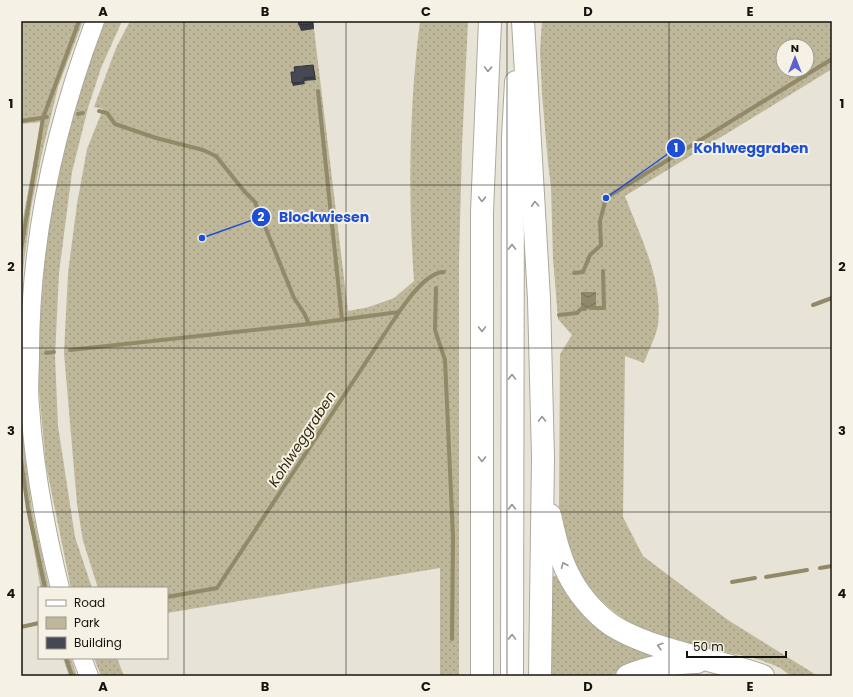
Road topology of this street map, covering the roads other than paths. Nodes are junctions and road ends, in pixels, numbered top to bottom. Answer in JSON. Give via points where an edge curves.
{"nodes":[{"id":1,"x":95,"y":21,"type":"edge"},
{"id":2,"x":490,"y":21,"type":"edge"},
{"id":3,"x":520,"y":21,"type":"edge"},
{"id":4,"x":523,"y":21,"type":"edge"},
{"id":5,"x":543,"y":458,"type":"junction"},
{"id":6,"x":60,"y":587,"type":"edge"},
{"id":7,"x":82,"y":659,"type":"edge"},
{"id":8,"x":710,"y":661,"type":"junction"},
{"id":9,"x":90,"y":676,"type":"edge"},
{"id":10,"x":482,"y":676,"type":"edge"},
{"id":11,"x":512,"y":676,"type":"edge"},
{"id":12,"x":540,"y":676,"type":"edge"},
{"id":13,"x":627,"y":676,"type":"edge"},
{"id":14,"x":763,"y":676,"type":"edge"}],
"edges":[{"from":1,"to":6,"type":"main road","via":[[57,134],[42,207],[32,281],[30,405],[38,483]]},
{"from":2,"to":10,"type":"highway","one_way":true,"via":[[482,212]]},
{"from":11,"to":3,"type":"highway","one_way":true,"via":[[513,137]]},
{"from":5,"to":4,"type":"highway","one_way":true,"via":[[538,248]]},
{"from":8,"to":5,"type":"highway","one_way":true,"via":[[654,644],[617,629],[593,610],[572,581],[558,550],[550,516]]},
{"from":5,"to":12,"type":"highway"},
{"from":7,"to":9,"type":"main road"},
{"from":8,"to":13,"type":"highway","via":[[671,664],[645,669]]},
{"from":8,"to":14,"type":"highway"}]}
